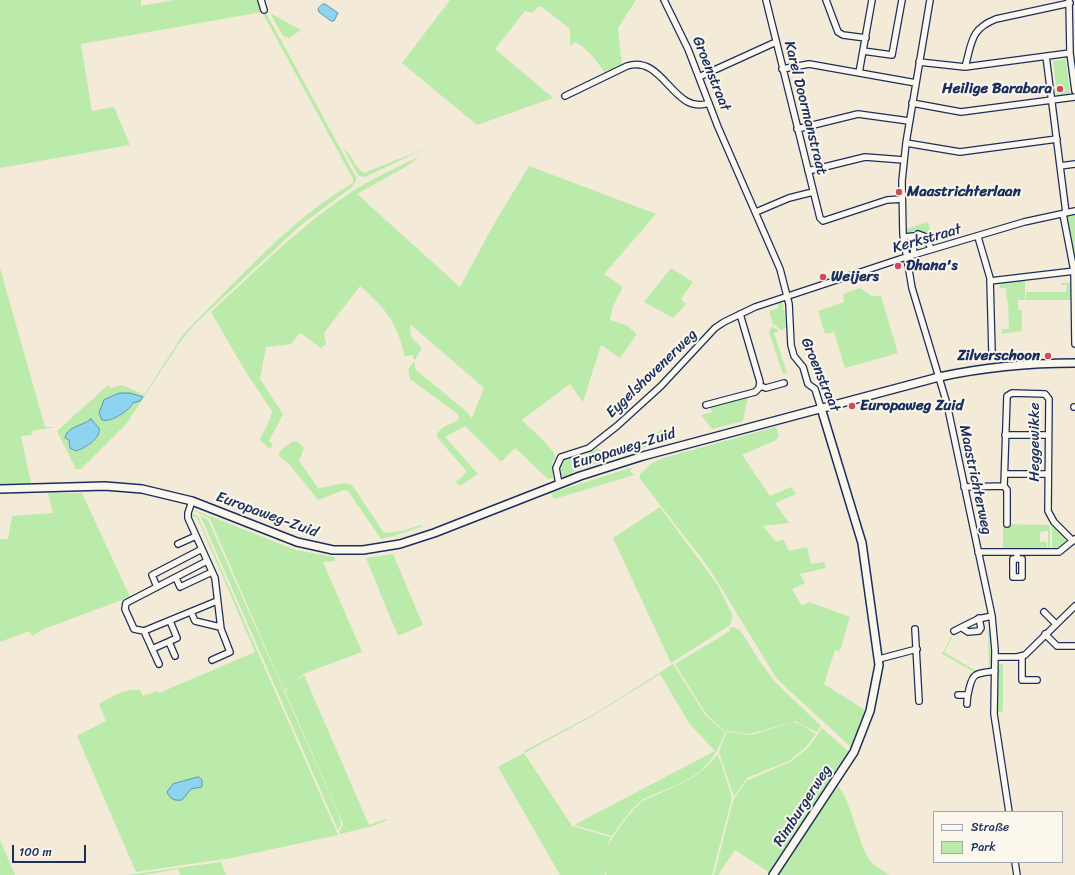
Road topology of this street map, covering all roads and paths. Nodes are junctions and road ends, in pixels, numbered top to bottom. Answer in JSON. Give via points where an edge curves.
{"nodes":[{"id":1,"x":261,"y":0,"type":"edge"},
{"id":2,"x":664,"y":0,"type":"edge"},
{"id":3,"x":766,"y":0,"type":"edge"},
{"id":4,"x":826,"y":0,"type":"edge"},
{"id":5,"x":872,"y":0,"type":"edge"},
{"id":6,"x":902,"y":0,"type":"edge"},
{"id":7,"x":930,"y":0,"type":"edge"},
{"id":8,"x":1070,"y":1,"type":"edge"},
{"id":9,"x":264,"y":10,"type":"dead end"},
{"id":10,"x":866,"y":38,"type":"junction"},
{"id":11,"x":1073,"y":41,"type":"edge"},
{"id":12,"x":776,"y":42,"type":"junction"},
{"id":13,"x":863,"y":51,"type":"junction"},
{"id":14,"x":1070,"y":53,"type":"junction"},
{"id":15,"x":1046,"y":56,"type":"junction"},
{"id":16,"x":919,"y":62,"type":"junction"},
{"id":17,"x":965,"y":67,"type":"junction"},
{"id":18,"x":782,"y":70,"type":"junction"},
{"id":19,"x":859,"y":73,"type":"junction"},
{"id":20,"x":699,"y":77,"type":"junction"},
{"id":21,"x":916,"y":83,"type":"junction"},
{"id":22,"x":1075,"y":91,"type":"edge"},
{"id":23,"x":565,"y":96,"type":"dead end"},
{"id":24,"x":1075,"y":97,"type":"edge"},
{"id":25,"x":1051,"y":100,"type":"junction"},
{"id":26,"x":709,"y":103,"type":"junction"},
{"id":27,"x":912,"y":103,"type":"junction"},
{"id":28,"x":909,"y":121,"type":"junction"},
{"id":29,"x":797,"y":129,"type":"junction"},
{"id":30,"x":1057,"y":139,"type":"junction"},
{"id":31,"x":906,"y":142,"type":"junction"},
{"id":32,"x":904,"y":160,"type":"junction"},
{"id":33,"x":1075,"y":164,"type":"edge"},
{"id":34,"x":1060,"y":166,"type":"junction"},
{"id":35,"x":808,"y":171,"type":"junction"},
{"id":36,"x":813,"y":192,"type":"junction"},
{"id":37,"x":902,"y":199,"type":"junction"},
{"id":38,"x":1075,"y":211,"type":"edge"},
{"id":39,"x":756,"y":212,"type":"junction"},
{"id":40,"x":1064,"y":213,"type":"junction"},
{"id":41,"x":916,"y":236,"type":"junction"},
{"id":42,"x":904,"y":237,"type":"junction"},
{"id":43,"x":978,"y":237,"type":"junction"},
{"id":44,"x":932,"y":249,"type":"junction"},
{"id":45,"x":914,"y":254,"type":"junction"},
{"id":46,"x":906,"y":257,"type":"junction"},
{"id":47,"x":1075,"y":271,"type":"edge"},
{"id":48,"x":990,"y":281,"type":"junction"},
{"id":49,"x":788,"y":296,"type":"junction"},
{"id":50,"x":740,"y":314,"type":"junction"},
{"id":51,"x":1075,"y":316,"type":"edge"},
{"id":52,"x":1075,"y":344,"type":"edge"},
{"id":53,"x":992,"y":353,"type":"dead end"},
{"id":54,"x":1075,"y":363,"type":"edge"},
{"id":55,"x":939,"y":377,"type":"junction"},
{"id":56,"x":784,"y":383,"type":"dead end"},
{"id":57,"x":760,"y":386,"type":"junction"},
{"id":58,"x":706,"y":405,"type":"dead end"},
{"id":59,"x":821,"y":408,"type":"junction"},
{"id":60,"x":1006,"y":435,"type":"junction"},
{"id":61,"x":1048,"y":435,"type":"junction"},
{"id":62,"x":1005,"y":474,"type":"junction"},
{"id":63,"x":1048,"y":474,"type":"junction"},
{"id":64,"x":559,"y":484,"type":"junction"},
{"id":65,"x":1004,"y":486,"type":"junction"},
{"id":66,"x":964,"y":487,"type":"junction"},
{"id":67,"x":0,"y":489,"type":"edge"},
{"id":68,"x":192,"y":501,"type":"junction"},
{"id":69,"x":1007,"y":524,"type":"dead end"},
{"id":70,"x":196,"y":536,"type":"junction"},
{"id":71,"x":1074,"y":539,"type":"edge"},
{"id":72,"x":178,"y":544,"type":"dead end"},
{"id":73,"x":202,"y":549,"type":"junction"},
{"id":74,"x":978,"y":552,"type":"junction"},
{"id":75,"x":1017,"y":552,"type":"junction"},
{"id":76,"x":1017,"y":559,"type":"dead end"},
{"id":77,"x":207,"y":561,"type":"junction"},
{"id":78,"x":212,"y":572,"type":"junction"},
{"id":79,"x":176,"y":578,"type":"junction"},
{"id":80,"x":157,"y":587,"type":"junction"},
{"id":81,"x":217,"y":601,"type":"junction"},
{"id":82,"x":1075,"y":606,"type":"edge"},
{"id":83,"x":191,"y":612,"type":"junction"},
{"id":84,"x":1044,"y":612,"type":"dead end"},
{"id":85,"x":992,"y":616,"type":"junction"},
{"id":86,"x":979,"y":618,"type":"junction"},
{"id":87,"x":170,"y":621,"type":"junction"},
{"id":88,"x":1056,"y":624,"type":"junction"},
{"id":89,"x":220,"y":627,"type":"junction"},
{"id":90,"x":962,"y":628,"type":"junction"},
{"id":91,"x":915,"y":629,"type":"dead end"},
{"id":92,"x":144,"y":631,"type":"junction"},
{"id":93,"x":954,"y":631,"type":"dead end"},
{"id":94,"x":1045,"y":634,"type":"junction"},
{"id":95,"x":169,"y":642,"type":"junction"},
{"id":96,"x":1075,"y":646,"type":"edge"},
{"id":97,"x":152,"y":649,"type":"junction"},
{"id":98,"x":917,"y":649,"type":"junction"},
{"id":99,"x":175,"y":656,"type":"dead end"},
{"id":100,"x":1022,"y":656,"type":"junction"},
{"id":101,"x":995,"y":657,"type":"junction"},
{"id":102,"x":879,"y":658,"type":"junction"},
{"id":103,"x":212,"y":660,"type":"dead end"},
{"id":104,"x":159,"y":664,"type":"dead end"},
{"id":105,"x":995,"y":671,"type":"junction"},
{"id":106,"x":1037,"y":680,"type":"dead end"},
{"id":107,"x":958,"y":695,"type":"dead end"},
{"id":108,"x":967,"y":695,"type":"junction"},
{"id":109,"x":919,"y":701,"type":"dead end"},
{"id":110,"x":967,"y":704,"type":"dead end"},
{"id":111,"x":854,"y":752,"type":"joint"},
{"id":112,"x":1009,"y":811,"type":"edge"},
{"id":113,"x":1015,"y":863,"type":"edge"},
{"id":114,"x":773,"y":875,"type":"edge"},
{"id":115,"x":1017,"y":875,"type":"edge"}],
"edges":[{"from":1,"to":9,"type":"street"},
{"from":2,"to":20,"type":"street","name":"Groenstraat"},
{"from":3,"to":12,"type":"street","name":"Karel Doormanstraat"},
{"from":4,"to":10,"type":"street","via":[[838,32]]},
{"from":5,"to":10,"type":"street"},
{"from":6,"to":13,"type":"street","via":[[892,55]]},
{"from":7,"to":16,"type":"street"},
{"from":8,"to":11,"type":"street"},
{"from":8,"to":17,"type":"street","via":[[985,23],[976,31]]},
{"from":10,"to":13,"type":"street"},
{"from":11,"to":14,"type":"street"},
{"from":12,"to":18,"type":"street","name":"Karel Doormanstraat"},
{"from":12,"to":20,"type":"street"},
{"from":13,"to":19,"type":"street"},
{"from":14,"to":15,"type":"street"},
{"from":14,"to":22,"type":"street"},
{"from":15,"to":17,"type":"street"},
{"from":15,"to":25,"type":"street"},
{"from":16,"to":17,"type":"street"},
{"from":16,"to":21,"type":"street"},
{"from":18,"to":19,"type":"street","via":[[809,64]]},
{"from":18,"to":29,"type":"street","name":"Karel Doormanstraat"},
{"from":19,"to":21,"type":"street"},
{"from":20,"to":26,"type":"street","name":"Groenstraat"},
{"from":21,"to":27,"type":"street"},
{"from":23,"to":26,"type":"street","via":[[626,66],[635,65],[654,70],[688,103]]},
{"from":24,"to":25,"type":"street"},
{"from":25,"to":27,"type":"street","via":[[959,112]]},
{"from":25,"to":30,"type":"street"},
{"from":26,"to":39,"type":"street","name":"Groenstraat"},
{"from":27,"to":28,"type":"street"},
{"from":28,"to":29,"type":"street","via":[[856,114]]},
{"from":28,"to":31,"type":"street"},
{"from":29,"to":35,"type":"street","name":"Karel Doormanstraat"},
{"from":30,"to":31,"type":"street","via":[[960,152]]},
{"from":30,"to":34,"type":"street"},
{"from":31,"to":32,"type":"street"},
{"from":32,"to":35,"type":"street","via":[[864,157]]},
{"from":32,"to":37,"type":"street"},
{"from":33,"to":34,"type":"street"},
{"from":34,"to":40,"type":"street"},
{"from":35,"to":36,"type":"street","name":"Karel Doormanstraat"},
{"from":36,"to":37,"type":"street","name":"Karel Doormanstraat","via":[[823,221],[887,200]]},
{"from":36,"to":39,"type":"street","via":[[789,198]]},
{"from":37,"to":42,"type":"street"},
{"from":38,"to":40,"type":"street","name":"Kerkstraat"},
{"from":39,"to":49,"type":"street","name":"Groenstraat","via":[[780,269]]},
{"from":40,"to":43,"type":"street","name":"Kerkstraat"},
{"from":40,"to":47,"type":"street"},
{"from":41,"to":42,"type":"street"},
{"from":41,"to":44,"type":"street","via":[[926,237]]},
{"from":41,"to":45,"type":"street"},
{"from":42,"to":46,"type":"street"},
{"from":43,"to":44,"type":"street","name":"Kerkstraat"},
{"from":43,"to":48,"type":"street"},
{"from":44,"to":45,"type":"street","name":"Kerkstraat"},
{"from":45,"to":46,"type":"street","name":"Kerkstraat"},
{"from":46,"to":49,"type":"street","name":"Kerkstraat"},
{"from":46,"to":55,"type":"street","name":"Maastrichterweg","via":[[912,288]]},
{"from":47,"to":48,"type":"street"},
{"from":47,"to":51,"type":"street"},
{"from":48,"to":53,"type":"street"},
{"from":49,"to":50,"type":"street","name":"Eygelshovenerweg"},
{"from":49,"to":59,"type":"street","name":"Groenstraat","via":[[794,356],[802,367],[808,384],[815,389]]},
{"from":50,"to":57,"type":"street"},
{"from":50,"to":64,"type":"street","name":"Eygelshovenerweg","via":[[715,328],[661,386],[596,443],[583,451],[560,457],[556,468]]},
{"from":51,"to":52,"type":"street"},
{"from":54,"to":55,"type":"street","name":"Europaweg-Zuid","via":[[1005,365]]},
{"from":55,"to":59,"type":"street","name":"Europaweg-Zuid"},
{"from":55,"to":66,"type":"street","name":"Maastrichterweg"},
{"from":56,"to":57,"type":"street","via":[[766,388]]},
{"from":57,"to":58,"type":"street","via":[[755,392]]},
{"from":59,"to":64,"type":"street","name":"Europaweg-Zuid","via":[[649,454]]},
{"from":59,"to":102,"type":"street","name":"Groenstraat","via":[[862,543]]},
{"from":60,"to":61,"type":"street"},
{"from":60,"to":61,"type":"street","name":"Heggewikke","via":[[1007,396],[1012,393],[1035,393],[1048,397]]},
{"from":60,"to":62,"type":"street","name":"Heggewikke"},
{"from":61,"to":63,"type":"street","name":"Heggewikke"},
{"from":62,"to":63,"type":"street"},
{"from":62,"to":65,"type":"street","name":"Heggewikke"},
{"from":63,"to":71,"type":"street","name":"Heggewikke","via":[[1048,511],[1054,522]]},
{"from":64,"to":68,"type":"street","name":"Europaweg-Zuid","via":[[434,533],[400,544],[363,550],[333,550],[297,542]]},
{"from":65,"to":66,"type":"street","name":"Heggewikke"},
{"from":65,"to":69,"type":"street","name":"Heggewikke","via":[[1008,490]]},
{"from":66,"to":74,"type":"street","name":"Maastrichterweg"},
{"from":67,"to":68,"type":"street","name":"Europaweg-Zuid","via":[[105,486],[142,489]]},
{"from":68,"to":70,"type":"street","name":"Europaweg-Zuid","via":[[188,516]]},
{"from":70,"to":72,"type":"street"},
{"from":70,"to":73,"type":"street","name":"Europaweg-Zuid"},
{"from":71,"to":75,"type":"street","via":[[1060,552]]},
{"from":73,"to":77,"type":"street","name":"Europaweg-Zuid"},
{"from":73,"to":80,"type":"street","via":[[152,575]]},
{"from":74,"to":75,"type":"street"},
{"from":74,"to":85,"type":"street","name":"Maastrichterweg"},
{"from":75,"to":76,"type":"street"},
{"from":77,"to":78,"type":"street","name":"Europaweg-Zuid"},
{"from":77,"to":79,"type":"street"},
{"from":78,"to":79,"type":"street","via":[[180,587]]},
{"from":78,"to":81,"type":"street","name":"Europaweg-Zuid"},
{"from":79,"to":80,"type":"street"},
{"from":80,"to":92,"type":"street","via":[[125,605],[134,630]]},
{"from":81,"to":83,"type":"street"},
{"from":81,"to":89,"type":"street","name":"Europaweg-Zuid"},
{"from":82,"to":88,"type":"street"},
{"from":83,"to":87,"type":"street"},
{"from":83,"to":89,"type":"street","via":[[195,620]]},
{"from":84,"to":88,"type":"street"},
{"from":85,"to":86,"type":"street"},
{"from":85,"to":101,"type":"street","name":"Maastrichterweg"},
{"from":86,"to":90,"type":"street"},
{"from":86,"to":90,"type":"street","via":[[979,631],[968,632]]},
{"from":87,"to":92,"type":"street"},
{"from":87,"to":95,"type":"street","via":[[177,638]]},
{"from":88,"to":94,"type":"street"},
{"from":89,"to":103,"type":"street","name":"Europaweg-Zuid","via":[[230,652]]},
{"from":90,"to":93,"type":"street"},
{"from":91,"to":98,"type":"street"},
{"from":92,"to":97,"type":"street"},
{"from":94,"to":96,"type":"street","via":[[1057,646]]},
{"from":94,"to":100,"type":"street"},
{"from":95,"to":97,"type":"street"},
{"from":95,"to":99,"type":"street"},
{"from":97,"to":104,"type":"street"},
{"from":98,"to":102,"type":"street"},
{"from":98,"to":109,"type":"street"},
{"from":100,"to":101,"type":"street"},
{"from":100,"to":106,"type":"street","via":[[1022,680]]},
{"from":101,"to":105,"type":"street","name":"Maastrichterweg"},
{"from":102,"to":111,"type":"street","name":"Groenstraat","via":[[877,682],[870,711]]},
{"from":105,"to":108,"type":"street","via":[[975,676]]},
{"from":105,"to":112,"type":"street","name":"Maastrichterweg","via":[[994,714]]},
{"from":107,"to":108,"type":"street"},
{"from":108,"to":110,"type":"street"},
{"from":111,"to":114,"type":"street","name":"Rimburgerweg"},
{"from":113,"to":115,"type":"street"}]}
